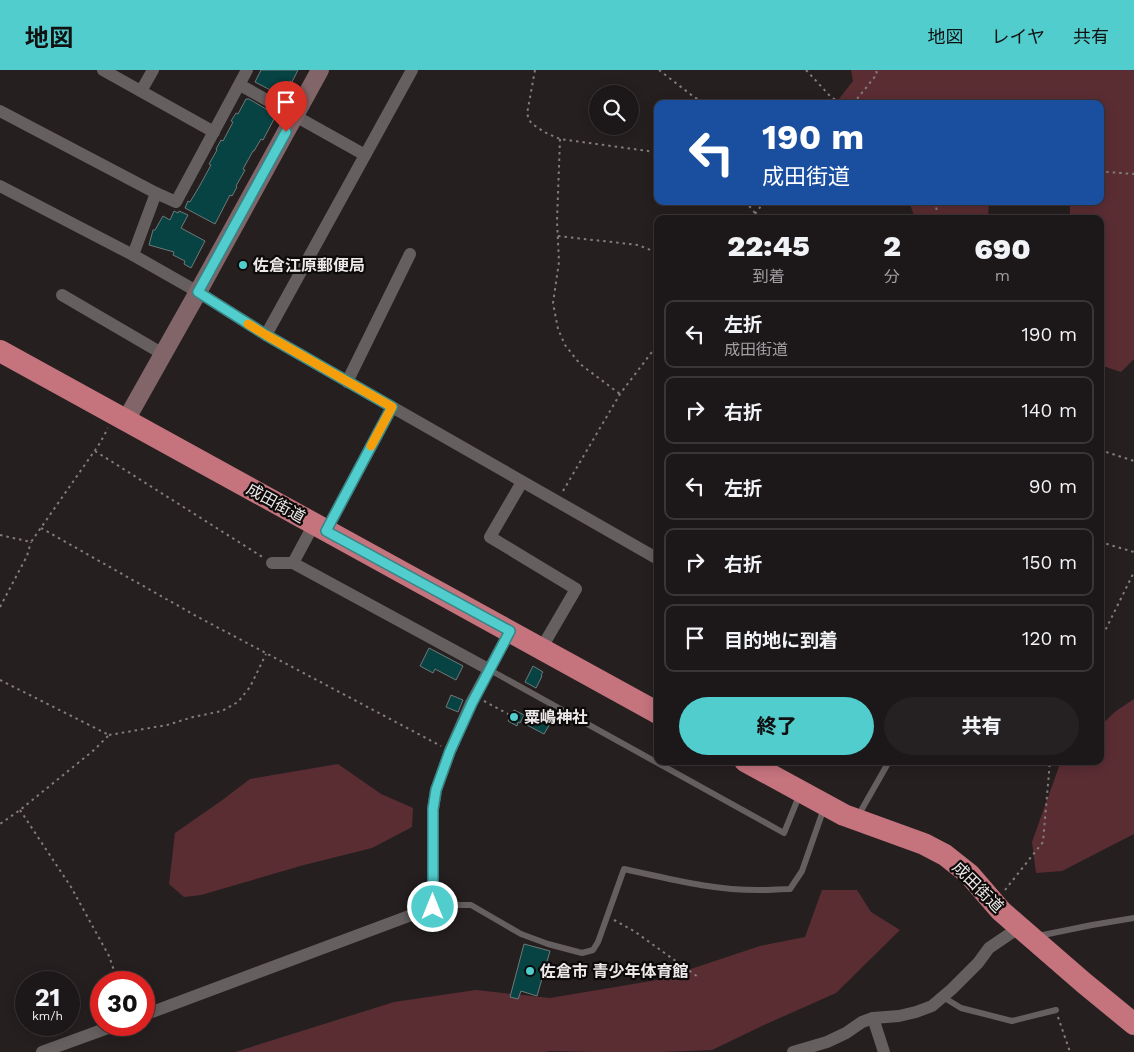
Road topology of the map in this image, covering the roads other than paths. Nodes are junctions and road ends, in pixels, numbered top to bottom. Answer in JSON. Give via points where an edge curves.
{"nodes":[{"id":1,"x":103,"y":70,"type":"edge"},
{"id":2,"x":153,"y":70,"type":"edge"},
{"id":3,"x":247,"y":70,"type":"edge"},
{"id":4,"x":320,"y":70,"type":"edge"},
{"id":5,"x":412,"y":70,"type":"edge"},
{"id":6,"x":240,"y":85,"type":"junction"},
{"id":7,"x":141,"y":92,"type":"junction"},
{"id":8,"x":0,"y":110,"type":"edge"},
{"id":9,"x":294,"y":115,"type":"junction"},
{"id":10,"x":214,"y":132,"type":"junction"},
{"id":11,"x":365,"y":155,"type":"junction"},
{"id":12,"x":1,"y":188,"type":"edge"},
{"id":13,"x":156,"y":193,"type":"junction"},
{"id":14,"x":410,"y":254,"type":"dead end"},
{"id":15,"x":133,"y":255,"type":"junction"},
{"id":16,"x":198,"y":292,"type":"junction"},
{"id":17,"x":62,"y":295,"type":"dead end"},
{"id":18,"x":266,"y":335,"type":"junction"},
{"id":19,"x":0,"y":351,"type":"edge"},
{"id":20,"x":163,"y":354,"type":"junction"},
{"id":21,"x":347,"y":382,"type":"junction"},
{"id":22,"x":392,"y":407,"type":"junction"},
{"id":23,"x":120,"y":418,"type":"junction"},
{"id":24,"x":522,"y":482,"type":"junction"},
{"id":25,"x":320,"y":528,"type":"junction"},
{"id":26,"x":654,"y":557,"type":"edge"},
{"id":27,"x":272,"y":563,"type":"road end"},
{"id":28,"x":293,"y":563,"type":"junction"},
{"id":29,"x":510,"y":631,"type":"junction"},
{"id":30,"x":541,"y":649,"type":"junction"},
{"id":31,"x":490,"y":670,"type":"junction"},
{"id":32,"x":654,"y":711,"type":"edge"},
{"id":33,"x":654,"y":761,"type":"edge"},
{"id":34,"x":661,"y":765,"type":"edge"},
{"id":35,"x":752,"y":765,"type":"edge"},
{"id":36,"x":887,"y":765,"type":"edge"},
{"id":37,"x":800,"y":792,"type":"junction"},
{"id":38,"x":825,"y":806,"type":"junction"},
{"id":39,"x":856,"y":819,"type":"junction"},
{"id":40,"x":433,"y":907,"type":"junction"},
{"id":41,"x":1134,"y":918,"type":"edge"},
{"id":42,"x":1026,"y":932,"type":"junction"},
{"id":43,"x":943,"y":997,"type":"junction"},
{"id":44,"x":1056,"y":1010,"type":"road end"},
{"id":45,"x":155,"y":1011,"type":"edge"},
{"id":46,"x":874,"y":1018,"type":"junction"},
{"id":47,"x":1134,"y":1024,"type":"edge"},
{"id":48,"x":90,"y":1034,"type":"edge"},
{"id":49,"x":42,"y":1052,"type":"edge"},
{"id":50,"x":793,"y":1052,"type":"edge"},
{"id":51,"x":884,"y":1052,"type":"edge"}],
"edges":[{"from":1,"to":7,"type":"street"},
{"from":2,"to":7,"type":"street"},
{"from":3,"to":6,"type":"street"},
{"from":4,"to":9,"type":"street"},
{"from":5,"to":11,"type":"street"},
{"from":6,"to":9,"type":"street"},
{"from":6,"to":10,"type":"street"},
{"from":7,"to":10,"type":"street"},
{"from":8,"to":13,"type":"street"},
{"from":9,"to":11,"type":"street"},
{"from":9,"to":16,"type":"street"},
{"from":10,"to":13,"type":"street","via":[[176,202]]},
{"from":11,"to":18,"type":"street"},
{"from":12,"to":15,"type":"street"},
{"from":13,"to":15,"type":"street"},
{"from":14,"to":21,"type":"street"},
{"from":15,"to":16,"type":"street"},
{"from":16,"to":18,"type":"street"},
{"from":16,"to":20,"type":"street"},
{"from":17,"to":20,"type":"street"},
{"from":18,"to":21,"type":"street"},
{"from":19,"to":23,"type":"highway","name":"成田街道"},
{"from":20,"to":23,"type":"street"},
{"from":21,"to":22,"type":"street"},
{"from":22,"to":24,"type":"street"},
{"from":22,"to":25,"type":"street"},
{"from":23,"to":25,"type":"highway","name":"成田街道"},
{"from":24,"to":26,"type":"street"},
{"from":24,"to":30,"type":"street","via":[[490,537],[576,589]]},
{"from":25,"to":28,"type":"street"},
{"from":25,"to":29,"type":"highway","name":"成田街道"},
{"from":27,"to":28,"type":"street"},
{"from":28,"to":31,"type":"street"},
{"from":29,"to":30,"type":"highway","name":"成田街道"},
{"from":29,"to":31,"type":"street"},
{"from":30,"to":32,"type":"highway","name":"成田街道"},
{"from":31,"to":33,"type":"lane"},
{"from":31,"to":40,"type":"street","via":[[450,751],[436,790],[433,809]]},
{"from":34,"to":37,"type":"lane","via":[[784,833]]},
{"from":35,"to":37,"type":"highway","name":"成田街道"},
{"from":36,"to":39,"type":"lane"},
{"from":37,"to":38,"type":"highway","name":"成田街道"},
{"from":38,"to":39,"type":"highway","name":"成田街道"},
{"from":38,"to":40,"type":"lane","via":[[802,871],[790,889],[698,885],[624,869],[598,942],[593,950],[582,953],[521,934],[470,905]]},
{"from":39,"to":42,"type":"highway","name":"成田街道","via":[[945,854]]},
{"from":40,"to":45,"type":"street"},
{"from":41,"to":42,"type":"lane"},
{"from":42,"to":43,"type":"street","via":[[990,948]]},
{"from":42,"to":47,"type":"highway","name":"成田街道"},
{"from":43,"to":44,"type":"lane","via":[[961,1008],[1012,1021]]},
{"from":43,"to":46,"type":"street","via":[[932,1006],[916,1012]]},
{"from":46,"to":50,"type":"street","via":[[827,1042]]},
{"from":46,"to":51,"type":"street"},
{"from":48,"to":49,"type":"street"}]}
